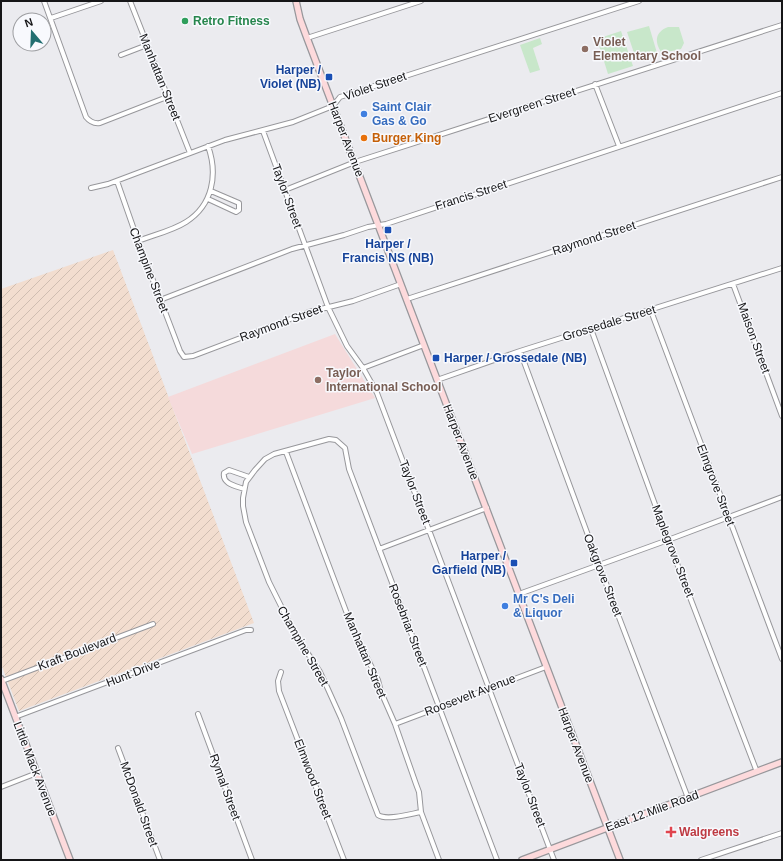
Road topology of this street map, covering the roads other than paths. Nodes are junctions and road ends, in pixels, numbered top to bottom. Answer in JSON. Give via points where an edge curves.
{"nodes":[{"id":1,"x":44,"y":1,"type":"edge"},
{"id":2,"x":101,"y":1,"type":"edge"},
{"id":3,"x":130,"y":1,"type":"edge"},
{"id":4,"x":296,"y":1,"type":"edge"},
{"id":5,"x":421,"y":1,"type":"edge"},
{"id":6,"x":639,"y":1,"type":"edge"},
{"id":7,"x":48,"y":12,"type":"edge"},
{"id":8,"x":52,"y":17,"type":"edge"},
{"id":9,"x":52,"y":24,"type":"edge"},
{"id":10,"x":782,"y":25,"type":"edge"},
{"id":11,"x":307,"y":38,"type":"junction"},
{"id":12,"x":147,"y":45,"type":"junction"},
{"id":13,"x":121,"y":55,"type":"dead end"},
{"id":14,"x":595,"y":84,"type":"junction"},
{"id":15,"x":782,"y":93,"type":"edge"},
{"id":16,"x":168,"y":97,"type":"junction"},
{"id":17,"x":333,"y":106,"type":"junction"},
{"id":18,"x":263,"y":131,"type":"junction"},
{"id":19,"x":208,"y":146,"type":"junction"},
{"id":20,"x":619,"y":146,"type":"junction"},
{"id":21,"x":190,"y":153,"type":"junction"},
{"id":22,"x":355,"y":162,"type":"junction"},
{"id":23,"x":782,"y":177,"type":"edge"},
{"id":24,"x":117,"y":181,"type":"junction"},
{"id":25,"x":91,"y":188,"type":"dead end"},
{"id":26,"x":285,"y":190,"type":"junction"},
{"id":27,"x":211,"y":191,"type":"junction"},
{"id":28,"x":208,"y":199,"type":"junction"},
{"id":29,"x":378,"y":225,"type":"junction"},
{"id":30,"x":138,"y":241,"type":"junction"},
{"id":31,"x":306,"y":245,"type":"junction"},
{"id":32,"x":782,"y":268,"type":"edge"},
{"id":33,"x":401,"y":284,"type":"junction"},
{"id":34,"x":734,"y":284,"type":"junction"},
{"id":35,"x":407,"y":299,"type":"junction"},
{"id":36,"x":160,"y":300,"type":"junction"},
{"id":37,"x":328,"y":307,"type":"junction"},
{"id":38,"x":651,"y":311,"type":"junction"},
{"id":39,"x":591,"y":330,"type":"junction"},
{"id":40,"x":424,"y":345,"type":"junction"},
{"id":41,"x":520,"y":351,"type":"junction"},
{"id":42,"x":184,"y":357,"type":"joint"},
{"id":43,"x":363,"y":368,"type":"junction"},
{"id":44,"x":437,"y":380,"type":"junction"},
{"id":45,"x":782,"y":416,"type":"edge"},
{"id":46,"x":286,"y":452,"type":"junction"},
{"id":47,"x":249,"y":477,"type":"junction"},
{"id":48,"x":244,"y":489,"type":"junction"},
{"id":49,"x":782,"y":497,"type":"edge"},
{"id":50,"x":486,"y":508,"type":"junction"},
{"id":51,"x":728,"y":517,"type":"junction"},
{"id":52,"x":429,"y":530,"type":"junction"},
{"id":53,"x":668,"y":540,"type":"junction"},
{"id":54,"x":379,"y":548,"type":"junction"},
{"id":55,"x":598,"y":565,"type":"junction"},
{"id":56,"x":519,"y":594,"type":"junction"},
{"id":57,"x":153,"y":624,"type":"dead end"},
{"id":58,"x":251,"y":630,"type":"dead end"},
{"id":59,"x":782,"y":659,"type":"edge"},
{"id":60,"x":546,"y":666,"type":"junction"},
{"id":61,"x":281,"y":672,"type":"dead end"},
{"id":62,"x":1,"y":680,"type":"edge"},
{"id":63,"x":489,"y":688,"type":"junction"},
{"id":64,"x":439,"y":707,"type":"junction"},
{"id":65,"x":198,"y":714,"type":"dead end"},
{"id":66,"x":15,"y":716,"type":"junction"},
{"id":67,"x":395,"y":724,"type":"junction"},
{"id":68,"x":118,"y":748,"type":"dead end"},
{"id":69,"x":782,"y":762,"type":"edge"},
{"id":70,"x":757,"y":772,"type":"junction"},
{"id":71,"x":37,"y":773,"type":"junction"},
{"id":72,"x":1,"y":787,"type":"edge"},
{"id":73,"x":688,"y":798,"type":"junction"},
{"id":74,"x":421,"y":812,"type":"junction"},
{"id":75,"x":608,"y":828,"type":"junction"},
{"id":76,"x":782,"y":833,"type":"edge"},
{"id":77,"x":550,"y":849,"type":"junction"},
{"id":78,"x":70,"y":860,"type":"edge"},
{"id":79,"x":160,"y":860,"type":"edge"},
{"id":80,"x":252,"y":860,"type":"edge"},
{"id":81,"x":344,"y":860,"type":"edge"},
{"id":82,"x":439,"y":860,"type":"edge"},
{"id":83,"x":497,"y":860,"type":"edge"},
{"id":84,"x":522,"y":860,"type":"edge"},
{"id":85,"x":554,"y":860,"type":"edge"},
{"id":86,"x":620,"y":860,"type":"edge"},
{"id":87,"x":702,"y":860,"type":"edge"}],
"edges":[{"from":1,"to":7,"type":"street"},
{"from":2,"to":8,"type":"street"},
{"from":3,"to":12,"type":"street","name":"Manhattan Street"},
{"from":4,"to":11,"type":"main road","name":"Harper Avenue"},
{"from":5,"to":11,"type":"street"},
{"from":6,"to":17,"type":"street","name":"Violet Street","via":[[340,97]]},
{"from":9,"to":16,"type":"street","via":[[86,117],[93,123],[100,123]]},
{"from":10,"to":14,"type":"street","name":"Evergreen Street"},
{"from":11,"to":17,"type":"main road","name":"Harper Avenue"},
{"from":12,"to":13,"type":"street"},
{"from":12,"to":16,"type":"street","name":"Manhattan Street"},
{"from":14,"to":20,"type":"street"},
{"from":14,"to":22,"type":"street","name":"Evergreen Street"},
{"from":15,"to":20,"type":"street","name":"Francis Street"},
{"from":16,"to":21,"type":"street","name":"Manhattan Street"},
{"from":17,"to":18,"type":"street","name":"Violet Street"},
{"from":17,"to":22,"type":"main road","name":"Harper Avenue"},
{"from":18,"to":19,"type":"street","name":"Violet Street"},
{"from":18,"to":26,"type":"street","name":"Taylor Street"},
{"from":19,"to":21,"type":"street","name":"Violet Street"},
{"from":19,"to":27,"type":"street","via":[[214,177]]},
{"from":20,"to":29,"type":"street","name":"Francis Street"},
{"from":21,"to":24,"type":"street","name":"Violet Street"},
{"from":22,"to":26,"type":"street","name":"Evergreen Street"},
{"from":22,"to":29,"type":"main road","name":"Harper Avenue"},
{"from":23,"to":35,"type":"street","name":"Raymond Street"},
{"from":24,"to":25,"type":"street","name":"Violet Street"},
{"from":24,"to":30,"type":"street","name":"Champine Street"},
{"from":26,"to":31,"type":"street","name":"Taylor Street"},
{"from":27,"to":28,"type":"street"},
{"from":27,"to":28,"type":"street","via":[[240,203],[239,210],[236,212]]},
{"from":28,"to":30,"type":"street","via":[[194,217],[186,222]]},
{"from":29,"to":31,"type":"street","name":"Francis Street"},
{"from":29,"to":33,"type":"main road","name":"Harper Avenue"},
{"from":30,"to":36,"type":"street","name":"Champine Street"},
{"from":31,"to":36,"type":"street","name":"Francis Street"},
{"from":31,"to":37,"type":"street","name":"Taylor Street"},
{"from":32,"to":34,"type":"street","name":"Grossedale Street"},
{"from":33,"to":35,"type":"main road","name":"Harper Avenue"},
{"from":33,"to":37,"type":"street","name":"Raymond Street"},
{"from":34,"to":38,"type":"street","name":"Grossedale Street"},
{"from":34,"to":45,"type":"street","name":"Maison Street"},
{"from":35,"to":40,"type":"main road","name":"Harper Avenue"},
{"from":36,"to":42,"type":"street","name":"Champine Street"},
{"from":37,"to":42,"type":"street","name":"Raymond Street","via":[[193,356]]},
{"from":37,"to":43,"type":"street","name":"Taylor Street","via":[[347,346]]},
{"from":38,"to":39,"type":"street","name":"Grossedale Street"},
{"from":38,"to":51,"type":"street","name":"Elmgrove Street"},
{"from":39,"to":41,"type":"street","name":"Grossedale Street"},
{"from":39,"to":53,"type":"street","name":"Maplegrove Street"},
{"from":40,"to":43,"type":"street"},
{"from":40,"to":44,"type":"main road","name":"Harper Avenue"},
{"from":41,"to":44,"type":"street","name":"Grossedale Street"},
{"from":41,"to":55,"type":"street","name":"Oakgrove Street"},
{"from":43,"to":52,"type":"street","name":"Taylor Street","via":[[377,393]]},
{"from":44,"to":50,"type":"main road","name":"Harper Avenue"},
{"from":46,"to":47,"type":"street","name":"Champine Street","via":[[265,459]]},
{"from":46,"to":54,"type":"street","name":"Rosebriar Street","via":[[329,439],[336,440],[342,445],[346,451],[348,468]]},
{"from":46,"to":67,"type":"street","name":"Manhattan Street","via":[[352,627],[378,680]]},
{"from":47,"to":48,"type":"street","name":"Champine Street"},
{"from":47,"to":48,"type":"street","via":[[229,470],[224,473],[225,481]]},
{"from":48,"to":74,"type":"street","name":"Champine Street","via":[[246,522],[269,582],[295,634],[327,687],[375,810],[384,818]]},
{"from":49,"to":51,"type":"street"},
{"from":50,"to":52,"type":"street"},
{"from":50,"to":56,"type":"main road","name":"Harper Avenue"},
{"from":51,"to":53,"type":"street"},
{"from":51,"to":59,"type":"street","name":"Elmgrove Street"},
{"from":52,"to":54,"type":"street"},
{"from":52,"to":63,"type":"street","name":"Taylor Street"},
{"from":53,"to":55,"type":"street"},
{"from":53,"to":70,"type":"street","name":"Maplegrove Street"},
{"from":54,"to":64,"type":"street","name":"Rosebriar Street"},
{"from":55,"to":56,"type":"street"},
{"from":55,"to":73,"type":"street","name":"Oakgrove Street"},
{"from":56,"to":60,"type":"main road","name":"Harper Avenue"},
{"from":57,"to":62,"type":"street","name":"Kraft Boulevard"},
{"from":58,"to":66,"type":"street","name":"Hunt Drive"},
{"from":60,"to":63,"type":"street","name":"Roosevelt Avenue"},
{"from":60,"to":75,"type":"main road","name":"Harper Avenue"},
{"from":61,"to":81,"type":"street","name":"Elmwood Street","via":[[278,686],[281,697]]},
{"from":62,"to":66,"type":"main road","name":"Little Mack Avenue"},
{"from":63,"to":64,"type":"street","name":"Roosevelt Avenue"},
{"from":63,"to":77,"type":"street","name":"Taylor Street"},
{"from":64,"to":67,"type":"street","name":"Roosevelt Avenue"},
{"from":64,"to":83,"type":"street","name":"Rosebriar Street"},
{"from":65,"to":80,"type":"street","name":"Rymal Street"},
{"from":66,"to":71,"type":"main road","name":"Little Mack Avenue"},
{"from":67,"to":74,"type":"street","name":"Manhattan Street","via":[[419,792]]},
{"from":68,"to":79,"type":"street","name":"McDonald Street"},
{"from":69,"to":70,"type":"main road","name":"East 12 Mile Road"},
{"from":70,"to":73,"type":"main road","name":"East 12 Mile Road"},
{"from":71,"to":72,"type":"street"},
{"from":71,"to":78,"type":"main road","name":"Little Mack Avenue"},
{"from":73,"to":75,"type":"main road","name":"East 12 Mile Road"},
{"from":74,"to":82,"type":"street","name":"Manhattan Street"},
{"from":75,"to":77,"type":"main road","name":"East 12 Mile Road"},
{"from":75,"to":86,"type":"main road","name":"Harper Avenue"},
{"from":76,"to":87,"type":"street"},
{"from":77,"to":84,"type":"main road","name":"East 12 Mile Road"},
{"from":77,"to":85,"type":"street","name":"Taylor Street"}]}
